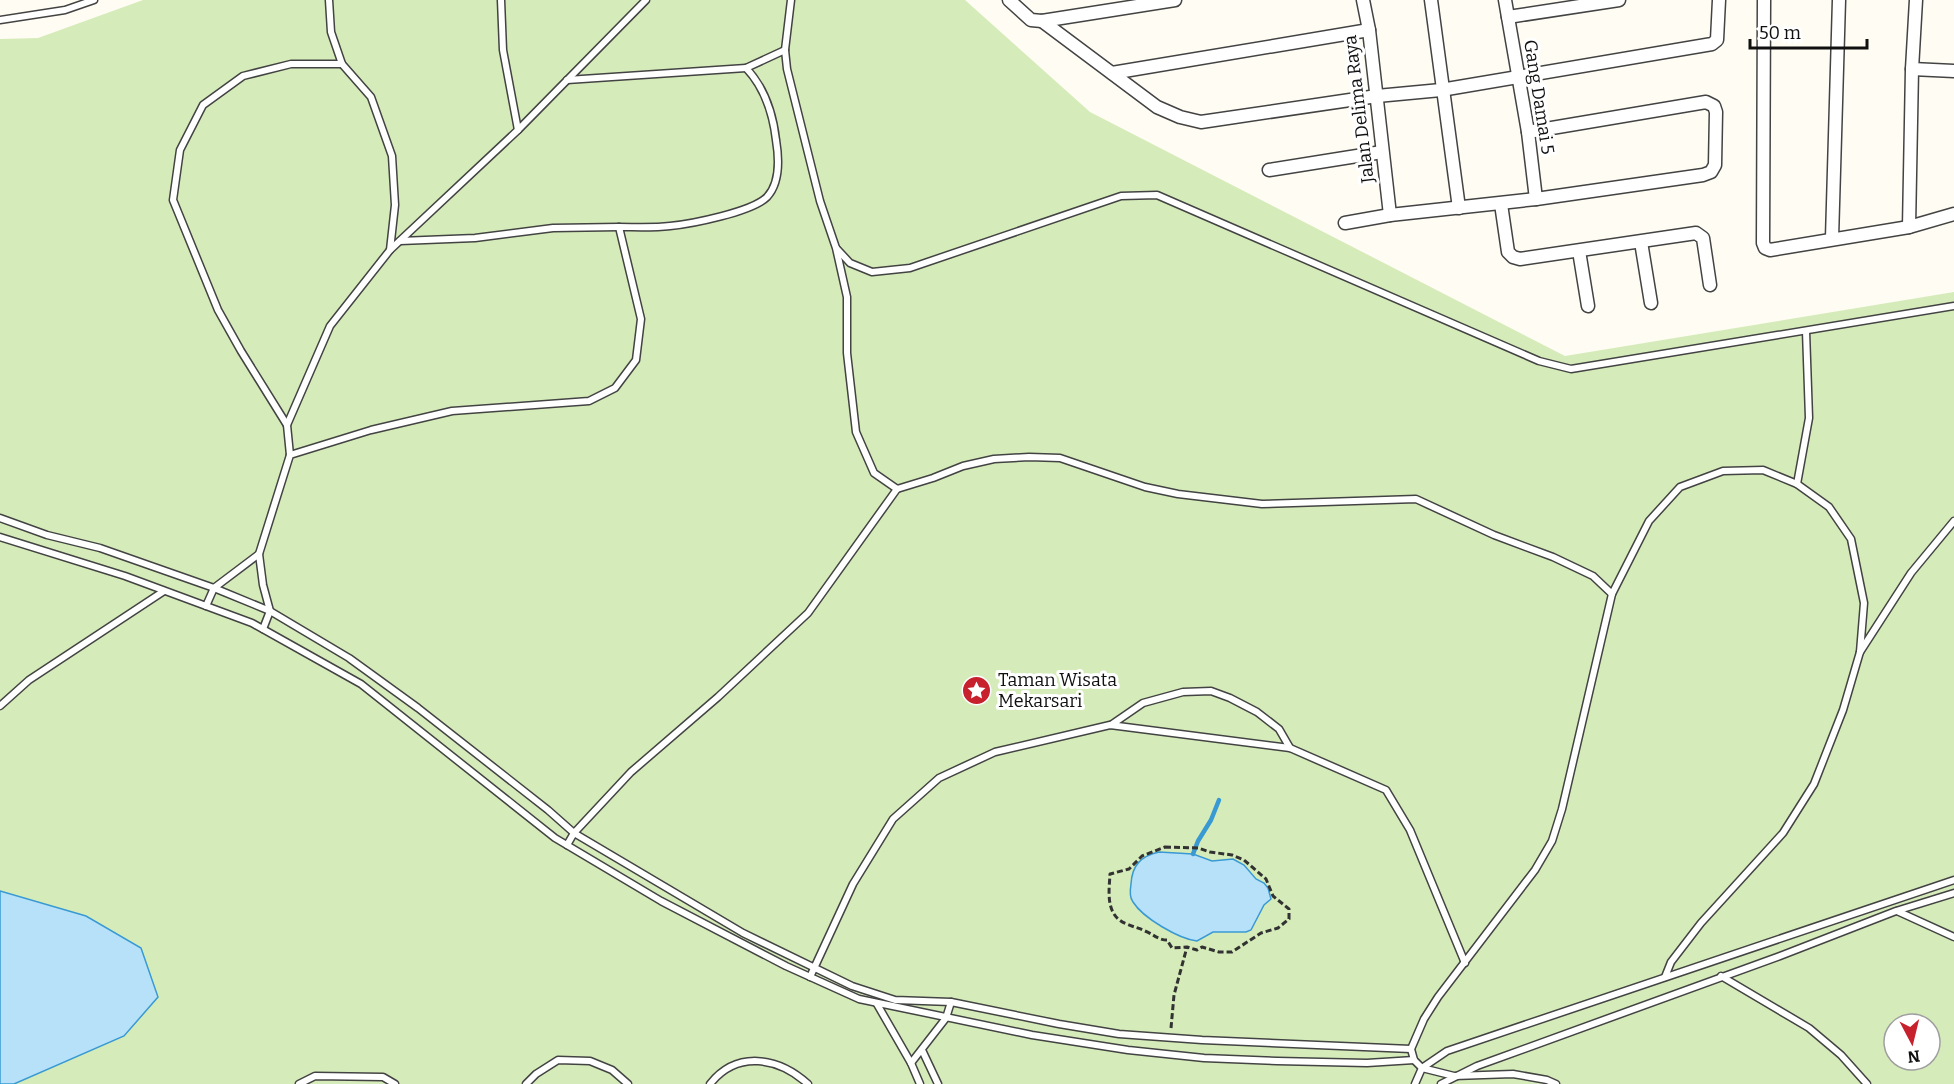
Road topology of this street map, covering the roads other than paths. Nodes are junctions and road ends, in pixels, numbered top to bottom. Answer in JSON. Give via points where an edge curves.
{"nodes":[{"id":1,"x":94,"y":0,"type":"edge"},
{"id":2,"x":328,"y":0,"type":"edge"},
{"id":3,"x":501,"y":0,"type":"edge"},
{"id":4,"x":646,"y":0,"type":"edge"},
{"id":5,"x":791,"y":0,"type":"edge"},
{"id":6,"x":1009,"y":0,"type":"edge"},
{"id":7,"x":1175,"y":0,"type":"edge"},
{"id":8,"x":1363,"y":0,"type":"edge"},
{"id":9,"x":1431,"y":0,"type":"edge"},
{"id":10,"x":1505,"y":0,"type":"edge"},
{"id":11,"x":1618,"y":0,"type":"edge"},
{"id":12,"x":1719,"y":0,"type":"edge"},
{"id":13,"x":1764,"y":0,"type":"edge"},
{"id":14,"x":1839,"y":0,"type":"edge"},
{"id":15,"x":1916,"y":0,"type":"edge"},
{"id":16,"x":1137,"y":3,"type":"edge"},
{"id":17,"x":1508,"y":17,"type":"junction"},
{"id":18,"x":0,"y":20,"type":"edge"},
{"id":19,"x":1042,"y":21,"type":"junction"},
{"id":20,"x":1369,"y":30,"type":"junction"},
{"id":21,"x":786,"y":50,"type":"junction"},
{"id":22,"x":342,"y":64,"type":"junction"},
{"id":23,"x":746,"y":68,"type":"junction"},
{"id":24,"x":1912,"y":69,"type":"junction"},
{"id":25,"x":1954,"y":71,"type":"edge"},
{"id":26,"x":1112,"y":73,"type":"junction"},
{"id":27,"x":1518,"y":76,"type":"junction"},
{"id":28,"x":567,"y":80,"type":"junction"},
{"id":29,"x":1442,"y":90,"type":"junction"},
{"id":30,"x":1377,"y":96,"type":"junction"},
{"id":31,"x":518,"y":130,"type":"junction"},
{"id":32,"x":1528,"y":132,"type":"junction"},
{"id":33,"x":1382,"y":152,"type":"junction"},
{"id":34,"x":1269,"y":170,"type":"dead end"},
{"id":35,"x":1536,"y":199,"type":"junction"},
{"id":36,"x":1501,"y":204,"type":"junction"},
{"id":37,"x":1459,"y":208,"type":"junction"},
{"id":38,"x":1954,"y":214,"type":"edge"},
{"id":39,"x":1390,"y":215,"type":"junction"},
{"id":40,"x":1345,"y":223,"type":"dead end"},
{"id":41,"x":619,"y":227,"type":"junction"},
{"id":42,"x":1909,"y":227,"type":"junction"},
{"id":43,"x":1832,"y":238,"type":"junction"},
{"id":44,"x":400,"y":241,"type":"junction"},
{"id":45,"x":1641,"y":242,"type":"junction"},
{"id":46,"x":836,"y":248,"type":"junction"},
{"id":47,"x":390,"y":250,"type":"junction"},
{"id":48,"x":1579,"y":251,"type":"junction"},
{"id":49,"x":1710,"y":285,"type":"dead end"},
{"id":50,"x":1651,"y":303,"type":"dead end"},
{"id":51,"x":1588,"y":306,"type":"dead end"},
{"id":52,"x":1954,"y":306,"type":"edge"},
{"id":53,"x":1806,"y":331,"type":"junction"},
{"id":54,"x":287,"y":425,"type":"junction"},
{"id":55,"x":290,"y":455,"type":"junction"},
{"id":56,"x":1797,"y":484,"type":"junction"},
{"id":57,"x":897,"y":489,"type":"junction"},
{"id":58,"x":0,"y":518,"type":"edge"},
{"id":59,"x":1954,"y":521,"type":"edge"},
{"id":60,"x":2,"y":538,"type":"edge"},
{"id":61,"x":259,"y":554,"type":"junction"},
{"id":62,"x":214,"y":588,"type":"junction"},
{"id":63,"x":164,"y":591,"type":"junction"},
{"id":64,"x":1612,"y":594,"type":"junction"},
{"id":65,"x":206,"y":606,"type":"junction"},
{"id":66,"x":270,"y":611,"type":"junction"},
{"id":67,"x":263,"y":629,"type":"junction"},
{"id":68,"x":1860,"y":652,"type":"junction"},
{"id":69,"x":0,"y":706,"type":"edge"},
{"id":70,"x":1110,"y":725,"type":"junction"},
{"id":71,"x":1290,"y":748,"type":"junction"},
{"id":72,"x":574,"y":833,"type":"junction"},
{"id":73,"x":567,"y":845,"type":"junction"},
{"id":74,"x":1954,"y":880,"type":"edge"},
{"id":75,"x":1954,"y":893,"type":"edge"},
{"id":76,"x":1896,"y":911,"type":"junction"},
{"id":77,"x":1954,"y":938,"type":"edge"},
{"id":78,"x":1465,"y":963,"type":"junction"},
{"id":79,"x":813,"y":967,"type":"junction"},
{"id":80,"x":1721,"y":976,"type":"junction"},
{"id":81,"x":810,"y":977,"type":"junction"},
{"id":82,"x":1665,"y":977,"type":"junction"},
{"id":83,"x":878,"y":994,"type":"junction"},
{"id":84,"x":951,"y":1002,"type":"junction"},
{"id":85,"x":877,"y":1004,"type":"junction"},
{"id":86,"x":946,"y":1018,"type":"junction"},
{"id":87,"x":1411,"y":1049,"type":"junction"},
{"id":88,"x":922,"y":1050,"type":"junction"},
{"id":89,"x":1414,"y":1060,"type":"junction"},
{"id":90,"x":911,"y":1063,"type":"junction"},
{"id":91,"x":1422,"y":1068,"type":"junction"},
{"id":92,"x":1454,"y":1076,"type":"junction"},
{"id":93,"x":299,"y":1084,"type":"edge"},
{"id":94,"x":395,"y":1084,"type":"edge"},
{"id":95,"x":526,"y":1084,"type":"edge"},
{"id":96,"x":627,"y":1084,"type":"edge"},
{"id":97,"x":710,"y":1084,"type":"edge"},
{"id":98,"x":808,"y":1084,"type":"edge"},
{"id":99,"x":920,"y":1084,"type":"edge"},
{"id":100,"x":938,"y":1084,"type":"edge"},
{"id":101,"x":1415,"y":1084,"type":"edge"},
{"id":102,"x":1441,"y":1084,"type":"edge"},
{"id":103,"x":1556,"y":1084,"type":"edge"},
{"id":104,"x":1867,"y":1084,"type":"edge"}],
"edges":[{"from":1,"to":18,"type":"lane","via":[[66,10]]},
{"from":2,"to":22,"type":"lane","via":[[331,32]]},
{"from":3,"to":31,"type":"lane","via":[[503,50]]},
{"from":4,"to":28,"type":"lane"},
{"from":5,"to":21,"type":"lane"},
{"from":6,"to":19,"type":"street","via":[[1031,20]]},
{"from":7,"to":16,"type":"street"},
{"from":8,"to":20,"type":"street","name":"Jalan Delima Raya"},
{"from":9,"to":29,"type":"street"},
{"from":10,"to":17,"type":"street","name":"Gang Damai 5"},
{"from":11,"to":17,"type":"street"},
{"from":12,"to":27,"type":"street","via":[[1717,40],[1712,44]]},
{"from":13,"to":43,"type":"street","via":[[1763,243],[1770,250]]},
{"from":14,"to":43,"type":"street"},
{"from":15,"to":24,"type":"street"},
{"from":16,"to":19,"type":"street"},
{"from":17,"to":27,"type":"street","name":"Gang Damai 5"},
{"from":19,"to":26,"type":"street"},
{"from":20,"to":26,"type":"street"},
{"from":20,"to":30,"type":"street","name":"Jalan Delima Raya"},
{"from":21,"to":23,"type":"lane"},
{"from":21,"to":46,"type":"lane","via":[[792,91]]},
{"from":22,"to":47,"type":"lane","via":[[371,97],[392,156],[395,205]]},
{"from":22,"to":54,"type":"lane","via":[[291,64],[243,76],[203,105],[180,150],[173,200],[218,310]]},
{"from":23,"to":28,"type":"lane"},
{"from":23,"to":41,"type":"lane","via":[[756,78],[774,123],[777,178],[766,198],[739,212],[670,226]]},
{"from":24,"to":25,"type":"street"},
{"from":24,"to":42,"type":"street"},
{"from":26,"to":30,"type":"street","via":[[1157,107],[1201,123]]},
{"from":27,"to":29,"type":"street"},
{"from":27,"to":32,"type":"street","name":"Gang Damai 5"},
{"from":28,"to":31,"type":"lane"},
{"from":29,"to":30,"type":"street"},
{"from":29,"to":37,"type":"street"},
{"from":30,"to":33,"type":"street","name":"Jalan Delima Raya"},
{"from":31,"to":44,"type":"lane"},
{"from":32,"to":35,"type":"street","name":"Gang Damai 5"},
{"from":32,"to":35,"type":"street","via":[[1706,102],[1716,112],[1715,165],[1711,172]]},
{"from":33,"to":34,"type":"street"},
{"from":33,"to":39,"type":"street","name":"Jalan Delima Raya"},
{"from":35,"to":36,"type":"street"},
{"from":36,"to":37,"type":"street"},
{"from":36,"to":48,"type":"street","via":[[1508,252],[1513,257]]},
{"from":37,"to":39,"type":"street"},
{"from":38,"to":42,"type":"street"},
{"from":39,"to":40,"type":"street"},
{"from":41,"to":44,"type":"lane","via":[[553,228],[475,238]]},
{"from":41,"to":55,"type":"lane","via":[[641,319],[636,360],[615,388],[589,401],[452,411]]},
{"from":42,"to":43,"type":"street"},
{"from":44,"to":47,"type":"lane"},
{"from":45,"to":48,"type":"street"},
{"from":45,"to":49,"type":"street","via":[[1700,234]]},
{"from":45,"to":50,"type":"street"},
{"from":46,"to":53,"type":"lane","via":[[850,263],[872,272],[910,268],[1121,196],[1156,195],[1539,361],[1571,369]]},
{"from":46,"to":57,"type":"lane","via":[[847,297],[847,353],[856,432],[874,472]]},
{"from":47,"to":54,"type":"lane","via":[[330,326]]},
{"from":48,"to":51,"type":"street"},
{"from":52,"to":53,"type":"lane"},
{"from":53,"to":56,"type":"lane","via":[[1809,418]]},
{"from":54,"to":55,"type":"lane"},
{"from":55,"to":61,"type":"lane"},
{"from":56,"to":64,"type":"lane","via":[[1763,470],[1723,471],[1680,487],[1649,521]]},
{"from":56,"to":68,"type":"lane","via":[[1829,507],[1851,539],[1864,603]]},
{"from":57,"to":64,"type":"lane","via":[[963,466],[1029,457],[1060,458],[1145,487],[1252,503],[1416,499],[1593,576]]},
{"from":57,"to":72,"type":"lane","via":[[808,613],[631,772]]},
{"from":58,"to":62,"type":"lane"},
{"from":59,"to":68,"type":"lane","via":[[1911,573]]},
{"from":60,"to":63,"type":"lane"},
{"from":61,"to":62,"type":"lane"},
{"from":61,"to":66,"type":"lane"},
{"from":62,"to":65,"type":"lane"},
{"from":62,"to":66,"type":"lane"},
{"from":63,"to":65,"type":"lane"},
{"from":63,"to":69,"type":"lane","via":[[29,680]]},
{"from":64,"to":78,"type":"lane","via":[[1552,841]]},
{"from":65,"to":67,"type":"lane"},
{"from":66,"to":67,"type":"lane"},
{"from":66,"to":72,"type":"lane","via":[[392,689]]},
{"from":67,"to":73,"type":"lane","via":[[361,684]]},
{"from":68,"to":82,"type":"lane","via":[[1843,710],[1814,784],[1784,833],[1701,923],[1671,962]]},
{"from":70,"to":71,"type":"lane"},
{"from":70,"to":71,"type":"lane","via":[[1143,703],[1183,692],[1211,692],[1257,712],[1279,729]]},
{"from":70,"to":79,"type":"lane","via":[[995,752],[939,778],[893,819],[853,885]]},
{"from":71,"to":78,"type":"lane","via":[[1386,790],[1410,830]]},
{"from":72,"to":73,"type":"lane"},
{"from":72,"to":79,"type":"lane","via":[[743,933]]},
{"from":73,"to":81,"type":"lane","via":[[661,902]]},
{"from":74,"to":82,"type":"lane"},
{"from":75,"to":76,"type":"lane"},
{"from":76,"to":77,"type":"lane"},
{"from":76,"to":80,"type":"lane"},
{"from":78,"to":87,"type":"lane","via":[[1424,1019]]},
{"from":79,"to":81,"type":"lane"},
{"from":79,"to":83,"type":"lane"},
{"from":80,"to":92,"type":"lane"},
{"from":80,"to":104,"type":"lane","via":[[1809,1028]]},
{"from":81,"to":85,"type":"lane"},
{"from":82,"to":91,"type":"lane","via":[[1447,1051]]},
{"from":83,"to":84,"type":"lane","via":[[895,1000]]},
{"from":83,"to":85,"type":"lane"},
{"from":84,"to":86,"type":"lane"},
{"from":84,"to":87,"type":"lane","via":[[1119,1034]]},
{"from":85,"to":86,"type":"lane"},
{"from":85,"to":90,"type":"lane"},
{"from":86,"to":88,"type":"lane"},
{"from":86,"to":89,"type":"lane","via":[[1043,1037],[1204,1058],[1367,1063]]},
{"from":87,"to":89,"type":"lane"},
{"from":88,"to":90,"type":"lane"},
{"from":88,"to":100,"type":"lane"},
{"from":89,"to":91,"type":"lane"},
{"from":90,"to":99,"type":"lane"},
{"from":91,"to":92,"type":"lane"},
{"from":91,"to":101,"type":"lane"},
{"from":92,"to":102,"type":"lane"},
{"from":92,"to":103,"type":"lane","via":[[1513,1074]]},
{"from":93,"to":94,"type":"lane","via":[[315,1076],[382,1077]]},
{"from":95,"to":96,"type":"lane","via":[[558,1059],[590,1061],[612,1070]]},
{"from":97,"to":98,"type":"lane","via":[[737,1062],[757,1060],[797,1074]]}]}
